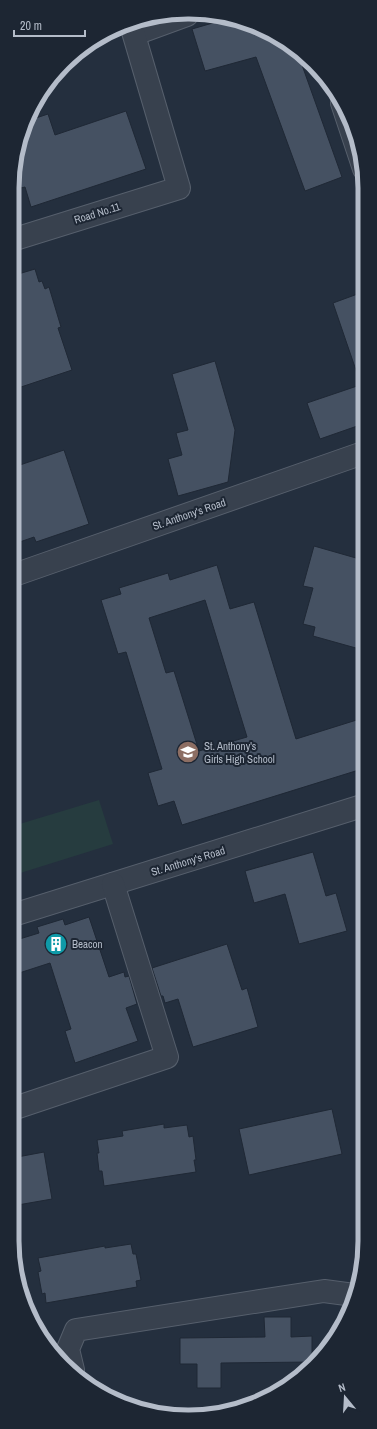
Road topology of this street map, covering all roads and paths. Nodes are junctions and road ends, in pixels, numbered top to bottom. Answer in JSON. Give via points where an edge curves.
{"nodes":[{"id":1,"x":170,"y":20,"type":"edge"},
{"id":2,"x":133,"y":30,"type":"edge"},
{"id":3,"x":19,"y":238,"type":"edge"},
{"id":4,"x":358,"y":455,"type":"edge"},
{"id":5,"x":19,"y":573,"type":"edge"},
{"id":6,"x":358,"y":807,"type":"edge"},
{"id":7,"x":113,"y":884,"type":"junction"},
{"id":8,"x":19,"y":913,"type":"edge"},
{"id":9,"x":19,"y":1107,"type":"edge"},
{"id":10,"x":349,"y":1294,"type":"edge"},
{"id":11,"x":71,"y":1362,"type":"edge"}],
"edges":[{"from":1,"to":2,"type":"street"},
{"from":2,"to":3,"type":"street","name":"Road No.11","via":[[179,188]]},
{"from":4,"to":5,"type":"street","name":"St. Anthony's Road"},
{"from":6,"to":7,"type":"street","name":"St. Anthony's Road"},
{"from":7,"to":8,"type":"street","name":"St. Anthony's Road"},
{"from":7,"to":9,"type":"street","via":[[167,1057]]},
{"from":10,"to":11,"type":"street","via":[[324,1291],[76,1330],[68,1349]]}]}
